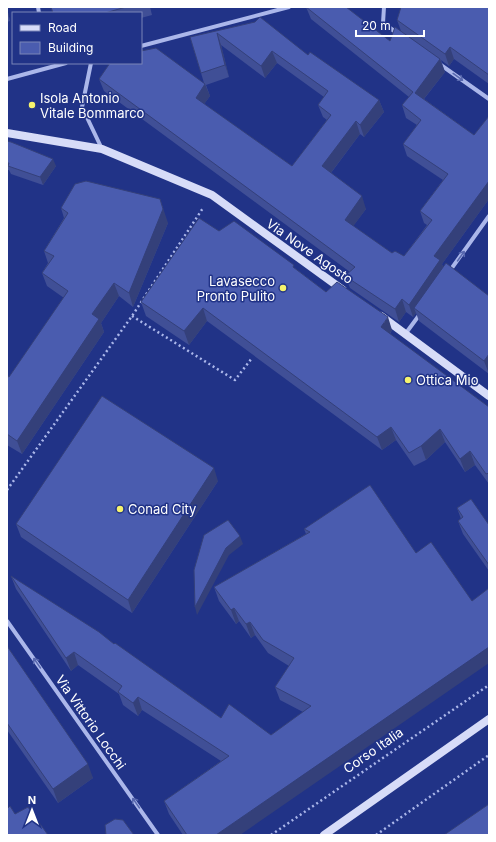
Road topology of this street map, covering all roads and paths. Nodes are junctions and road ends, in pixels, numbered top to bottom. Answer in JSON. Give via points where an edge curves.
{"nodes":[{"id":1,"x":289,"y":7,"type":"edge"},
{"id":2,"x":384,"y":7,"type":"edge"},
{"id":3,"x":402,"y":37,"type":"edge"},
{"id":4,"x":142,"y":46,"type":"edge"},
{"id":5,"x":433,"y":59,"type":"edge"},
{"id":6,"x":91,"y":64,"type":"edge"},
{"id":7,"x":51,"y":65,"type":"edge"},
{"id":8,"x":7,"y":79,"type":"edge"},
{"id":9,"x":489,"y":99,"type":"edge"},
{"id":10,"x":7,"y":133,"type":"edge"},
{"id":11,"x":102,"y":149,"type":"junction"},
{"id":12,"x":212,"y":195,"type":"junction"},
{"id":13,"x":489,"y":216,"type":"edge"},
{"id":14,"x":448,"y":274,"type":"edge"},
{"id":15,"x":348,"y":293,"type":"edge"},
{"id":16,"x":425,"y":307,"type":"edge"},
{"id":17,"x":374,"y":311,"type":"edge"},
{"id":18,"x":132,"y":316,"type":"junction"},
{"id":19,"x":406,"y":333,"type":"junction"},
{"id":20,"x":252,"y":358,"type":"edge"},
{"id":21,"x":489,"y":396,"type":"edge"},
{"id":22,"x":7,"y":490,"type":"edge"},
{"id":23,"x":7,"y":621,"type":"edge"},
{"id":24,"x":489,"y":685,"type":"edge"},
{"id":25,"x":489,"y":719,"type":"edge"},
{"id":26,"x":489,"y":755,"type":"edge"},
{"id":27,"x":158,"y":835,"type":"edge"},
{"id":28,"x":271,"y":835,"type":"edge"},
{"id":29,"x":324,"y":835,"type":"edge"},
{"id":30,"x":376,"y":835,"type":"edge"}],
"edges":[{"from":1,"to":4,"type":"street"},
{"from":2,"to":3,"type":"street","via":[[383,23]]},
{"from":5,"to":9,"type":"street","one_way":true},
{"from":6,"to":11,"type":"street","via":[[82,107]]},
{"from":7,"to":8,"type":"street"},
{"from":10,"to":11,"type":"main road","name":"Via Nove Agosto"},
{"from":11,"to":12,"type":"main road","name":"Via Nove Agosto"},
{"from":12,"to":15,"type":"main road","name":"Via Nove Agosto"},
{"from":12,"to":18,"type":"path"},
{"from":14,"to":13,"type":"street","one_way":true},
{"from":16,"to":19,"type":"street"},
{"from":17,"to":19,"type":"main road"},
{"from":18,"to":20,"type":"path","via":[[235,380]]},
{"from":18,"to":22,"type":"path"},
{"from":19,"to":21,"type":"main road"},
{"from":27,"to":23,"type":"street","name":"Via Vittorio Locchi","one_way":true},
{"from":24,"to":28,"type":"path","name":"Corso Italia"},
{"from":25,"to":29,"type":"main road"},
{"from":26,"to":30,"type":"path"}]}
